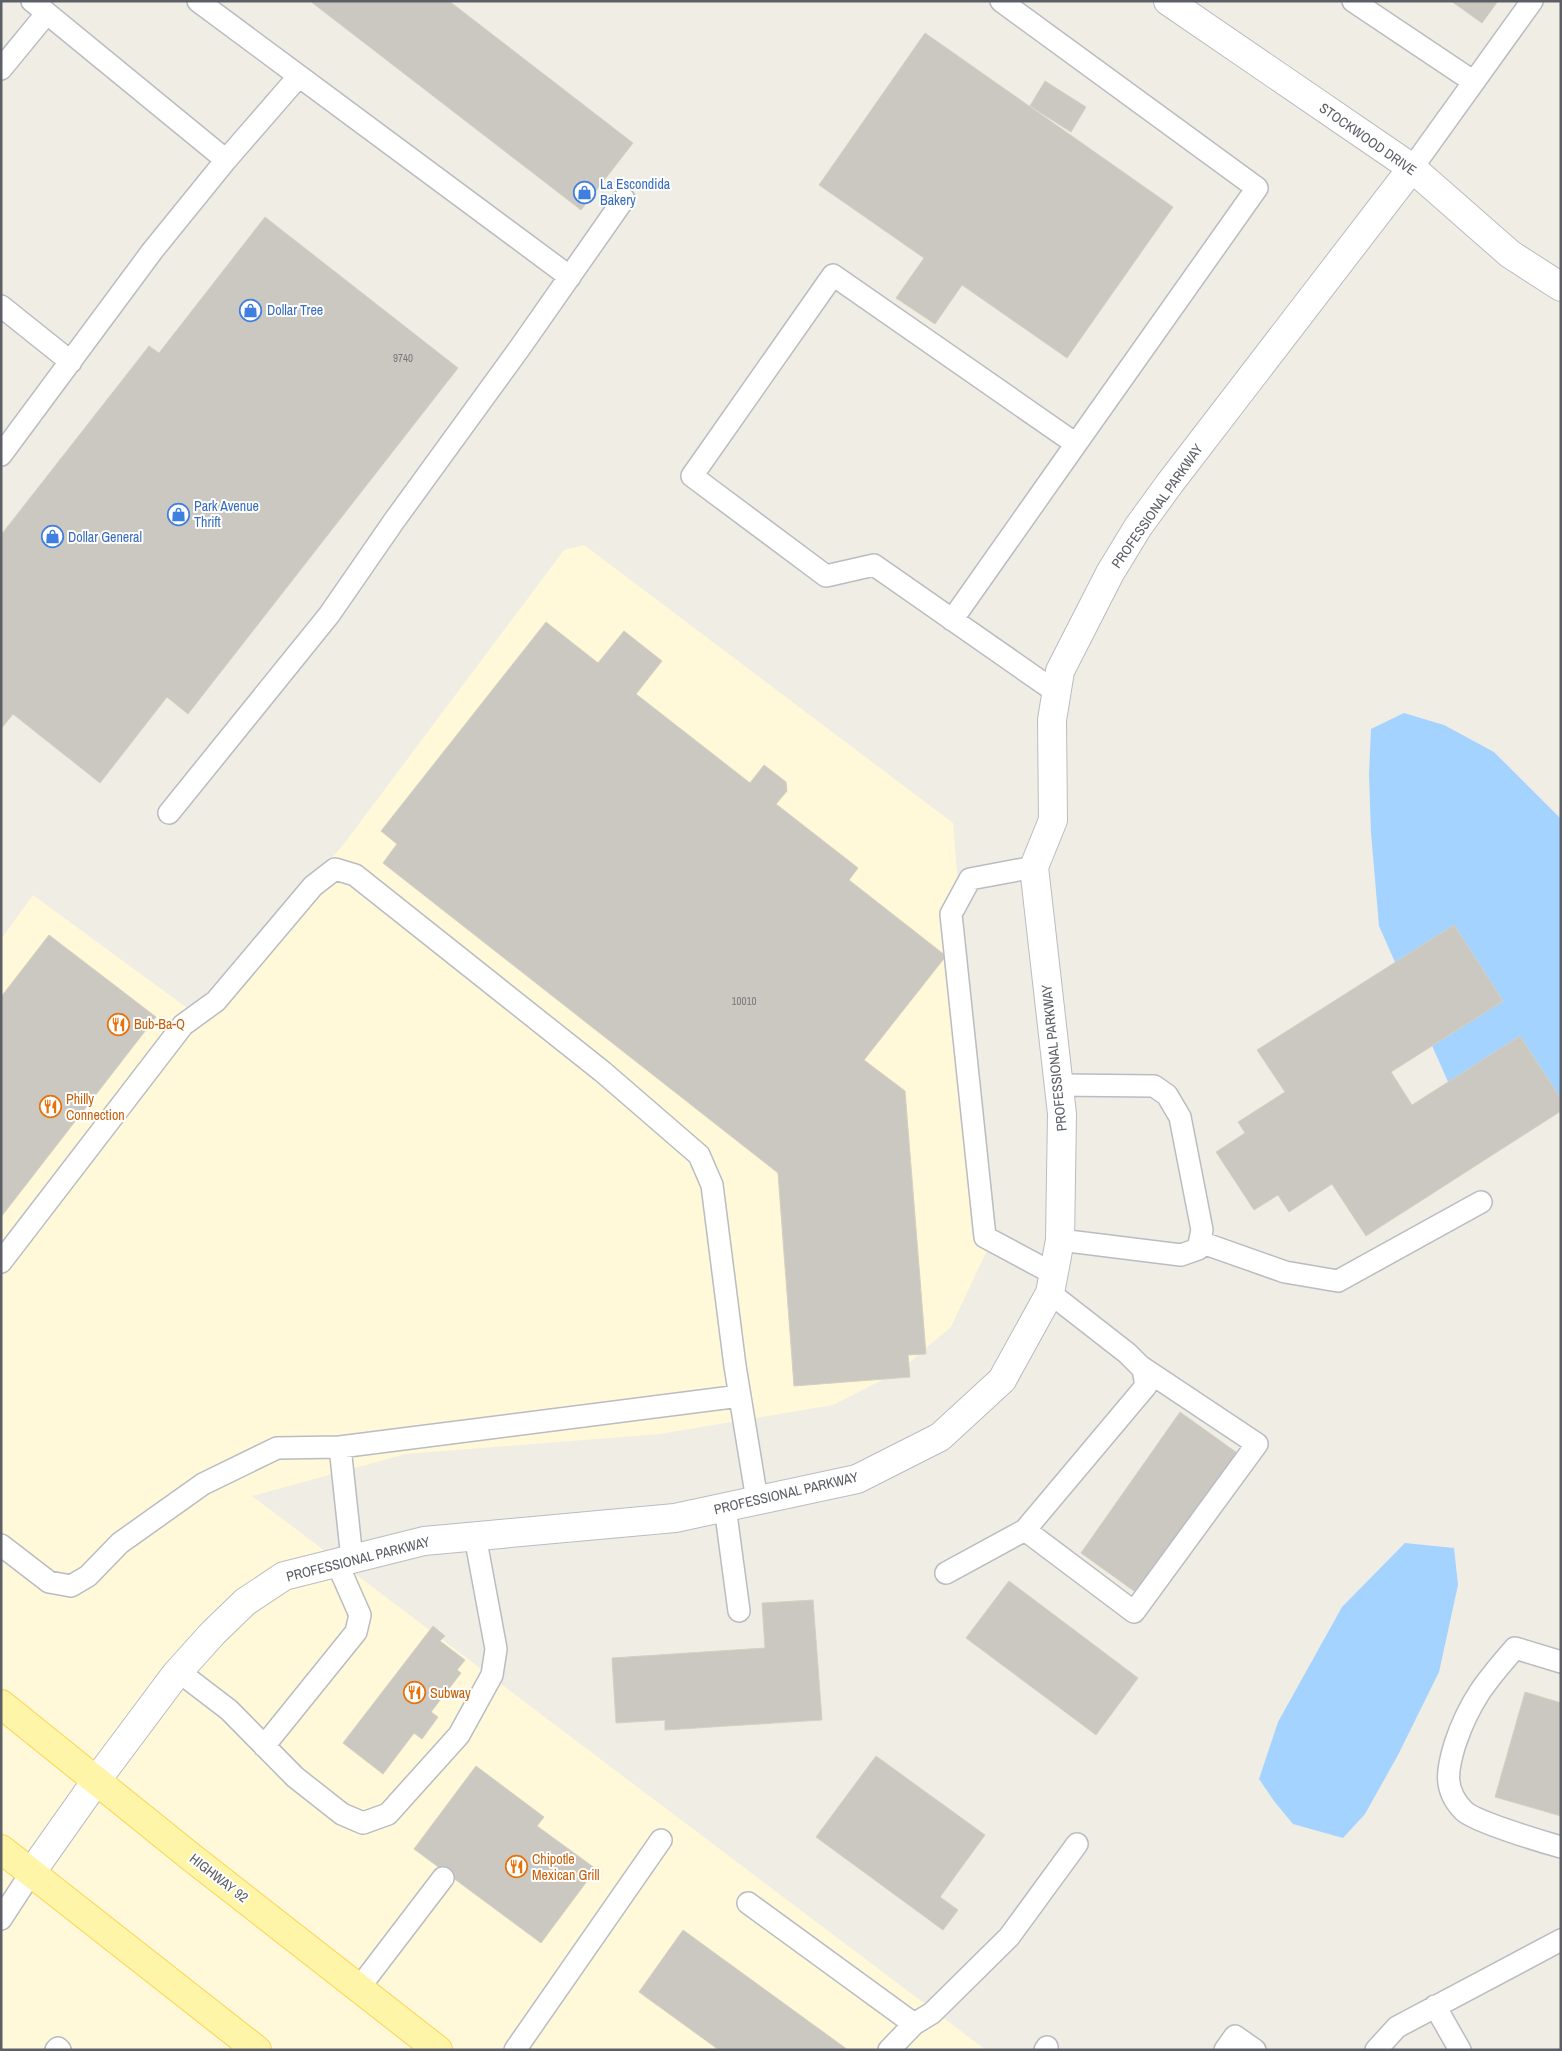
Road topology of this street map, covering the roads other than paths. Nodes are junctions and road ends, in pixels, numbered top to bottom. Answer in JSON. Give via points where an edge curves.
{"nodes":[{"id":1,"x":198,"y":1,"type":"edge"},
{"id":2,"x":1001,"y":1,"type":"edge"},
{"id":3,"x":1168,"y":1,"type":"edge"},
{"id":4,"x":1353,"y":1,"type":"edge"},
{"id":5,"x":1532,"y":1,"type":"edge"},
{"id":6,"x":40,"y":7,"type":"edge"},
{"id":7,"x":1,"y":69,"type":"edge"},
{"id":8,"x":299,"y":76,"type":"junction"},
{"id":9,"x":1474,"y":82,"type":"junction"},
{"id":10,"x":226,"y":160,"type":"junction"},
{"id":11,"x":1412,"y":168,"type":"junction"},
{"id":12,"x":624,"y":199,"type":"dead end"},
{"id":13,"x":570,"y":277,"type":"junction"},
{"id":14,"x":1561,"y":287,"type":"edge"},
{"id":15,"x":1,"y":306,"type":"edge"},
{"id":16,"x":71,"y":362,"type":"junction"},
{"id":17,"x":1076,"y":444,"type":"junction"},
{"id":18,"x":1,"y":455,"type":"edge"},
{"id":19,"x":952,"y":620,"type":"junction"},
{"id":20,"x":1056,"y":692,"type":"junction"},
{"id":21,"x":169,"y":813,"type":"dead end"},
{"id":22,"x":1034,"y":867,"type":"junction"},
{"id":23,"x":1059,"y":1085,"type":"junction"},
{"id":24,"x":1481,"y":1202,"type":"dead end"},
{"id":25,"x":1060,"y":1240,"type":"junction"},
{"id":26,"x":1200,"y":1242,"type":"junction"},
{"id":27,"x":1,"y":1262,"type":"edge"},
{"id":28,"x":1052,"y":1284,"type":"junction"},
{"id":29,"x":1140,"y":1366,"type":"junction"},
{"id":30,"x":740,"y":1396,"type":"junction"},
{"id":31,"x":340,"y":1447,"type":"junction"},
{"id":32,"x":757,"y":1500,"type":"junction"},
{"id":33,"x":725,"y":1507,"type":"junction"},
{"id":34,"x":1025,"y":1530,"type":"junction"},
{"id":35,"x":475,"y":1536,"type":"junction"},
{"id":36,"x":1,"y":1546,"type":"edge"},
{"id":37,"x":345,"y":1561,"type":"junction"},
{"id":38,"x":946,"y":1573,"type":"dead end"},
{"id":39,"x":739,"y":1611,"type":"dead end"},
{"id":40,"x":1561,"y":1662,"type":"edge"},
{"id":41,"x":178,"y":1671,"type":"junction"},
{"id":42,"x":1,"y":1704,"type":"edge"},
{"id":43,"x":264,"y":1746,"type":"junction"},
{"id":44,"x":96,"y":1781,"type":"junction"},
{"id":45,"x":661,"y":1840,"type":"dead end"},
{"id":46,"x":1077,"y":1844,"type":"dead end"},
{"id":47,"x":1561,"y":1846,"type":"edge"},
{"id":48,"x":1,"y":1849,"type":"edge"},
{"id":49,"x":31,"y":1873,"type":"junction"},
{"id":50,"x":443,"y":1878,"type":"dead end"},
{"id":51,"x":748,"y":1902,"type":"dead end"},
{"id":52,"x":1,"y":1919,"type":"edge"},
{"id":53,"x":1561,"y":1940,"type":"edge"},
{"id":54,"x":359,"y":1988,"type":"junction"},
{"id":55,"x":1435,"y":2006,"type":"junction"},
{"id":56,"x":914,"y":2024,"type":"junction"},
{"id":57,"x":56,"y":2050,"type":"edge"},
{"id":58,"x":60,"y":2050,"type":"edge"},
{"id":59,"x":257,"y":2050,"type":"edge"},
{"id":60,"x":438,"y":2050,"type":"edge"},
{"id":61,"x":515,"y":2050,"type":"edge"},
{"id":62,"x":889,"y":2050,"type":"edge"},
{"id":63,"x":1225,"y":2050,"type":"edge"},
{"id":64,"x":1255,"y":2050,"type":"edge"},
{"id":65,"x":1376,"y":2050,"type":"edge"},
{"id":66,"x":1460,"y":2050,"type":"edge"}],
"edges":[{"from":1,"to":8,"type":"lane"},
{"from":2,"to":17,"type":"lane","via":[[1257,188]]},
{"from":3,"to":11,"type":"street","name":"STOCKWOOD DRIVE"},
{"from":4,"to":9,"type":"lane"},
{"from":5,"to":9,"type":"lane"},
{"from":6,"to":7,"type":"lane"},
{"from":6,"to":10,"type":"lane"},
{"from":8,"to":10,"type":"lane"},
{"from":8,"to":13,"type":"lane"},
{"from":9,"to":11,"type":"lane"},
{"from":10,"to":16,"type":"lane","via":[[153,250]]},
{"from":11,"to":14,"type":"street","name":"STOCKWOOD DRIVE","via":[[1510,254]]},
{"from":11,"to":20,"type":"street","name":"PROFESSIONAL PARKWAY","via":[[1138,527],[1110,573],[1060,671]]},
{"from":12,"to":13,"type":"lane"},
{"from":13,"to":21,"type":"lane","via":[[329,615]]},
{"from":15,"to":16,"type":"lane"},
{"from":16,"to":18,"type":"lane"},
{"from":17,"to":19,"type":"lane"},
{"from":17,"to":19,"type":"lane","via":[[833,275],[692,476],[826,576],[874,566]]},
{"from":19,"to":20,"type":"lane"},
{"from":20,"to":22,"type":"street","name":"PROFESSIONAL PARKWAY","via":[[1052,720],[1053,820]]},
{"from":22,"to":23,"type":"street","name":"PROFESSIONAL PARKWAY"},
{"from":22,"to":28,"type":"lane","via":[[970,879],[952,914],[985,1237]]},
{"from":23,"to":25,"type":"street","name":"PROFESSIONAL PARKWAY","via":[[1062,1114]]},
{"from":23,"to":26,"type":"lane","via":[[1154,1086],[1167,1094],[1180,1117],[1202,1230]]},
{"from":24,"to":26,"type":"lane","via":[[1338,1280],[1285,1272]]},
{"from":25,"to":26,"type":"lane","via":[[1181,1255],[1198,1248]]},
{"from":25,"to":28,"type":"street","name":"PROFESSIONAL PARKWAY"},
{"from":27,"to":30,"type":"lane","via":[[183,1025],[216,1001],[313,886],[335,870],[355,875],[603,1072],[699,1155],[712,1185]]},
{"from":28,"to":29,"type":"lane"},
{"from":28,"to":32,"type":"street","name":"PROFESSIONAL PARKWAY","via":[[1002,1380],[940,1438],[857,1479]]},
{"from":29,"to":34,"type":"lane","via":[[1146,1386]]},
{"from":29,"to":34,"type":"lane","via":[[1257,1444],[1134,1612]]},
{"from":30,"to":31,"type":"lane"},
{"from":30,"to":32,"type":"lane"},
{"from":31,"to":36,"type":"lane","via":[[276,1448],[203,1484],[120,1543],[88,1576],[71,1586],[49,1582]]},
{"from":31,"to":37,"type":"lane"},
{"from":32,"to":33,"type":"street","name":"PROFESSIONAL PARKWAY"},
{"from":33,"to":35,"type":"street","name":"PROFESSIONAL PARKWAY","via":[[675,1518]]},
{"from":33,"to":39,"type":"lane"},
{"from":34,"to":38,"type":"lane"},
{"from":35,"to":37,"type":"street","name":"PROFESSIONAL PARKWAY","via":[[424,1541]]},
{"from":35,"to":43,"type":"lane","via":[[496,1648],[492,1675],[459,1735],[388,1814],[363,1823],[342,1814],[295,1777]]},
{"from":37,"to":41,"type":"street","name":"PROFESSIONAL PARKWAY","via":[[284,1576],[245,1602]]},
{"from":37,"to":43,"type":"lane","via":[[360,1615],[356,1632]]},
{"from":40,"to":47,"type":"lane","via":[[1515,1648],[1488,1680],[1464,1719],[1449,1764],[1448,1783],[1457,1801],[1474,1818]]},
{"from":41,"to":43,"type":"lane","via":[[229,1710]]},
{"from":41,"to":44,"type":"street","name":"PROFESSIONAL PARKWAY"},
{"from":42,"to":44,"type":"main road","name":"HIGHWAY 92"},
{"from":44,"to":49,"type":"street","name":"PROFESSIONAL PARKWAY"},
{"from":44,"to":54,"type":"main road","name":"HIGHWAY 92"},
{"from":45,"to":61,"type":"lane"},
{"from":46,"to":56,"type":"lane","via":[[1009,1937],[932,2013]]},
{"from":48,"to":49,"type":"main road"},
{"from":49,"to":52,"type":"lane"},
{"from":49,"to":59,"type":"main road"},
{"from":50,"to":54,"type":"lane"},
{"from":51,"to":56,"type":"lane"},
{"from":53,"to":55,"type":"lane"},
{"from":54,"to":60,"type":"main road","name":"HIGHWAY 92"},
{"from":55,"to":65,"type":"lane","via":[[1396,2027]]},
{"from":55,"to":66,"type":"lane"},
{"from":56,"to":62,"type":"lane"},
{"from":57,"to":58,"type":"lane"},
{"from":63,"to":64,"type":"lane","via":[[1235,2036]]}]}
